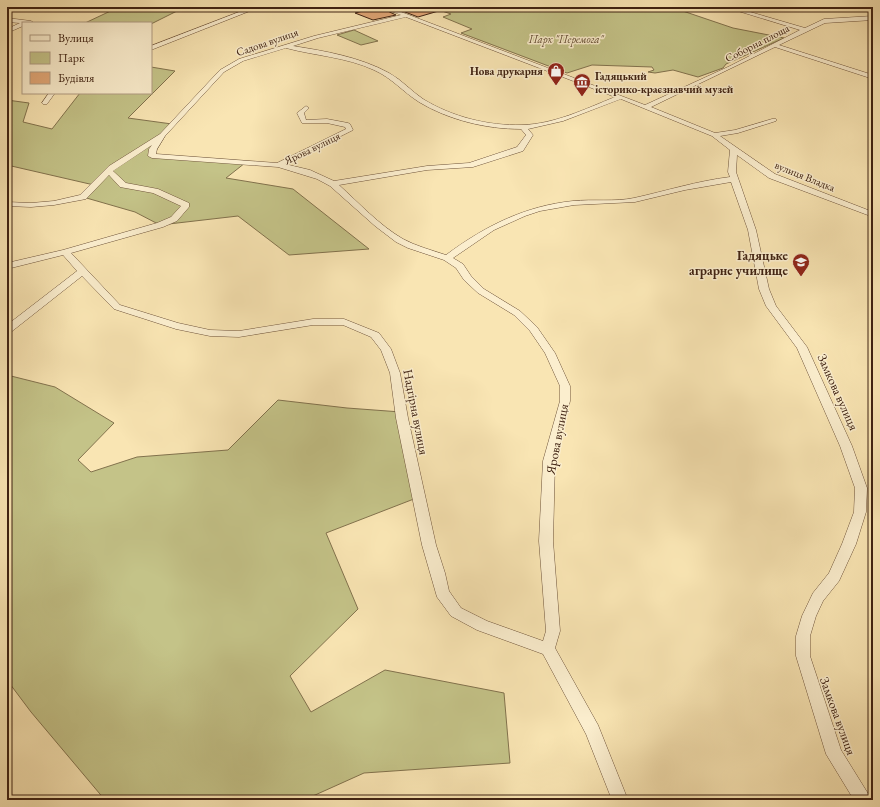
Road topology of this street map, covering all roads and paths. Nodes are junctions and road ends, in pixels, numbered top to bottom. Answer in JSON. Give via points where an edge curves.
{"nodes":[{"id":1,"x":257,"y":7,"type":"edge"},
{"id":2,"x":383,"y":7,"type":"edge"},
{"id":3,"x":728,"y":7,"type":"edge"},
{"id":4,"x":405,"y":16,"type":"junction"},
{"id":5,"x":871,"y":19,"type":"edge"},
{"id":6,"x":7,"y":20,"type":"edge"},
{"id":7,"x":22,"y":22,"type":"edge"},
{"id":8,"x":22,"y":25,"type":"edge"},
{"id":9,"x":805,"y":30,"type":"junction"},
{"id":10,"x":7,"y":31,"type":"edge"},
{"id":11,"x":285,"y":46,"type":"junction"},
{"id":12,"x":776,"y":46,"type":"junction"},
{"id":13,"x":152,"y":48,"type":"edge"},
{"id":14,"x":873,"y":77,"type":"edge"},
{"id":15,"x":51,"y":94,"type":"edge"},
{"id":16,"x":621,"y":97,"type":"junction"},
{"id":17,"x":45,"y":103,"type":"dead end"},
{"id":18,"x":645,"y":107,"type":"junction"},
{"id":19,"x":306,"y":108,"type":"dead end"},
{"id":20,"x":774,"y":120,"type":"dead end"},
{"id":21,"x":523,"y":127,"type":"junction"},
{"id":22,"x":162,"y":135,"type":"junction"},
{"id":23,"x":714,"y":135,"type":"junction"},
{"id":24,"x":734,"y":150,"type":"junction"},
{"id":25,"x":152,"y":156,"type":"joint"},
{"id":26,"x":278,"y":165,"type":"junction"},
{"id":27,"x":109,"y":171,"type":"junction"},
{"id":28,"x":734,"y":179,"type":"junction"},
{"id":29,"x":333,"y":184,"type":"junction"},
{"id":30,"x":7,"y":204,"type":"edge"},
{"id":31,"x":873,"y":215,"type":"edge"},
{"id":32,"x":65,"y":252,"type":"junction"},
{"id":33,"x":447,"y":258,"type":"junction"},
{"id":34,"x":7,"y":266,"type":"edge"},
{"id":35,"x":82,"y":271,"type":"junction"},
{"id":36,"x":7,"y":330,"type":"edge"},
{"id":37,"x":548,"y":649,"type":"junction"},
{"id":38,"x":620,"y":800,"type":"edge"},
{"id":39,"x":864,"y":800,"type":"edge"}],
"edges":[{"from":1,"to":13,"type":"street"},
{"from":2,"to":4,"type":"street","name":"вулиця Владка"},
{"from":3,"to":9,"type":"street","name":"Соборна площа"},
{"from":4,"to":11,"type":"street","name":"Садова вулиця"},
{"from":4,"to":16,"type":"street","name":"вулиця Владка"},
{"from":5,"to":9,"type":"street","via":[[824,21]]},
{"from":6,"to":7,"type":"street"},
{"from":8,"to":10,"type":"street"},
{"from":9,"to":12,"type":"street","name":"Соборна площа"},
{"from":11,"to":21,"type":"street","via":[[360,62],[386,74],[422,100],[472,122]]},
{"from":11,"to":22,"type":"street","name":"Садова вулиця","via":[[241,60],[222,72]]},
{"from":12,"to":14,"type":"street"},
{"from":12,"to":18,"type":"street","name":"Соборна площа"},
{"from":15,"to":17,"type":"street"},
{"from":16,"to":18,"type":"street","name":"вулиця Владка"},
{"from":16,"to":21,"type":"street","via":[[565,119]]},
{"from":18,"to":23,"type":"street","name":"вулиця Владка"},
{"from":19,"to":26,"type":"street","name":"Ярова вулиця","via":[[300,113],[304,122],[327,121],[348,124],[350,130]]},
{"from":20,"to":23,"type":"street","via":[[736,132]]},
{"from":21,"to":29,"type":"street","via":[[530,135],[520,149],[498,157],[470,165],[427,168]]},
{"from":22,"to":25,"type":"street","name":"Садова вулиця","via":[[153,149]]},
{"from":22,"to":27,"type":"street","name":"Садова вулиця"},
{"from":23,"to":24,"type":"street","name":"вулиця Владка"},
{"from":24,"to":28,"type":"street","name":"Замкова вулиця"},
{"from":24,"to":31,"type":"street","name":"вулиця Владка","via":[[772,176]]},
{"from":25,"to":26,"type":"street","name":"Ярова вулиця"},
{"from":26,"to":29,"type":"street","name":"Ярова вулиця","via":[[307,172]]},
{"from":27,"to":30,"type":"street","name":"Садова вулиця","via":[[83,196],[54,203]]},
{"from":27,"to":32,"type":"street","via":[[123,184],[155,191],[186,205],[174,219],[160,225]]},
{"from":28,"to":33,"type":"street","via":[[712,181],[635,200],[574,203],[531,210],[495,225]]},
{"from":28,"to":39,"type":"street","name":"Замкова вулиця","via":[[752,230],[767,294],[772,306],[802,347],[846,446],[861,488],[860,512],[849,544],[834,577],[818,597],[808,616],[802,636],[803,656],[834,754]]},
{"from":29,"to":33,"type":"street","name":"Ярова вулиця","via":[[399,240]]},
{"from":32,"to":34,"type":"street"},
{"from":32,"to":35,"type":"street","name":"Надгірна вулиця"},
{"from":33,"to":37,"type":"street","name":"Ярова вулиця","via":[[460,266],[467,278],[481,291],[517,313],[534,329],[550,353],[565,386],[565,401],[550,461],[546,541],[553,631]]},
{"from":35,"to":36,"type":"street"},
{"from":35,"to":37,"type":"street","name":"Надгірна вулиця","via":[[118,307],[176,326],[239,334],[313,322],[344,322],[375,335],[386,350],[395,373],[429,545],[442,593],[456,612],[482,626]]},
{"from":37,"to":38,"type":"street","via":[[592,730]]}]}
